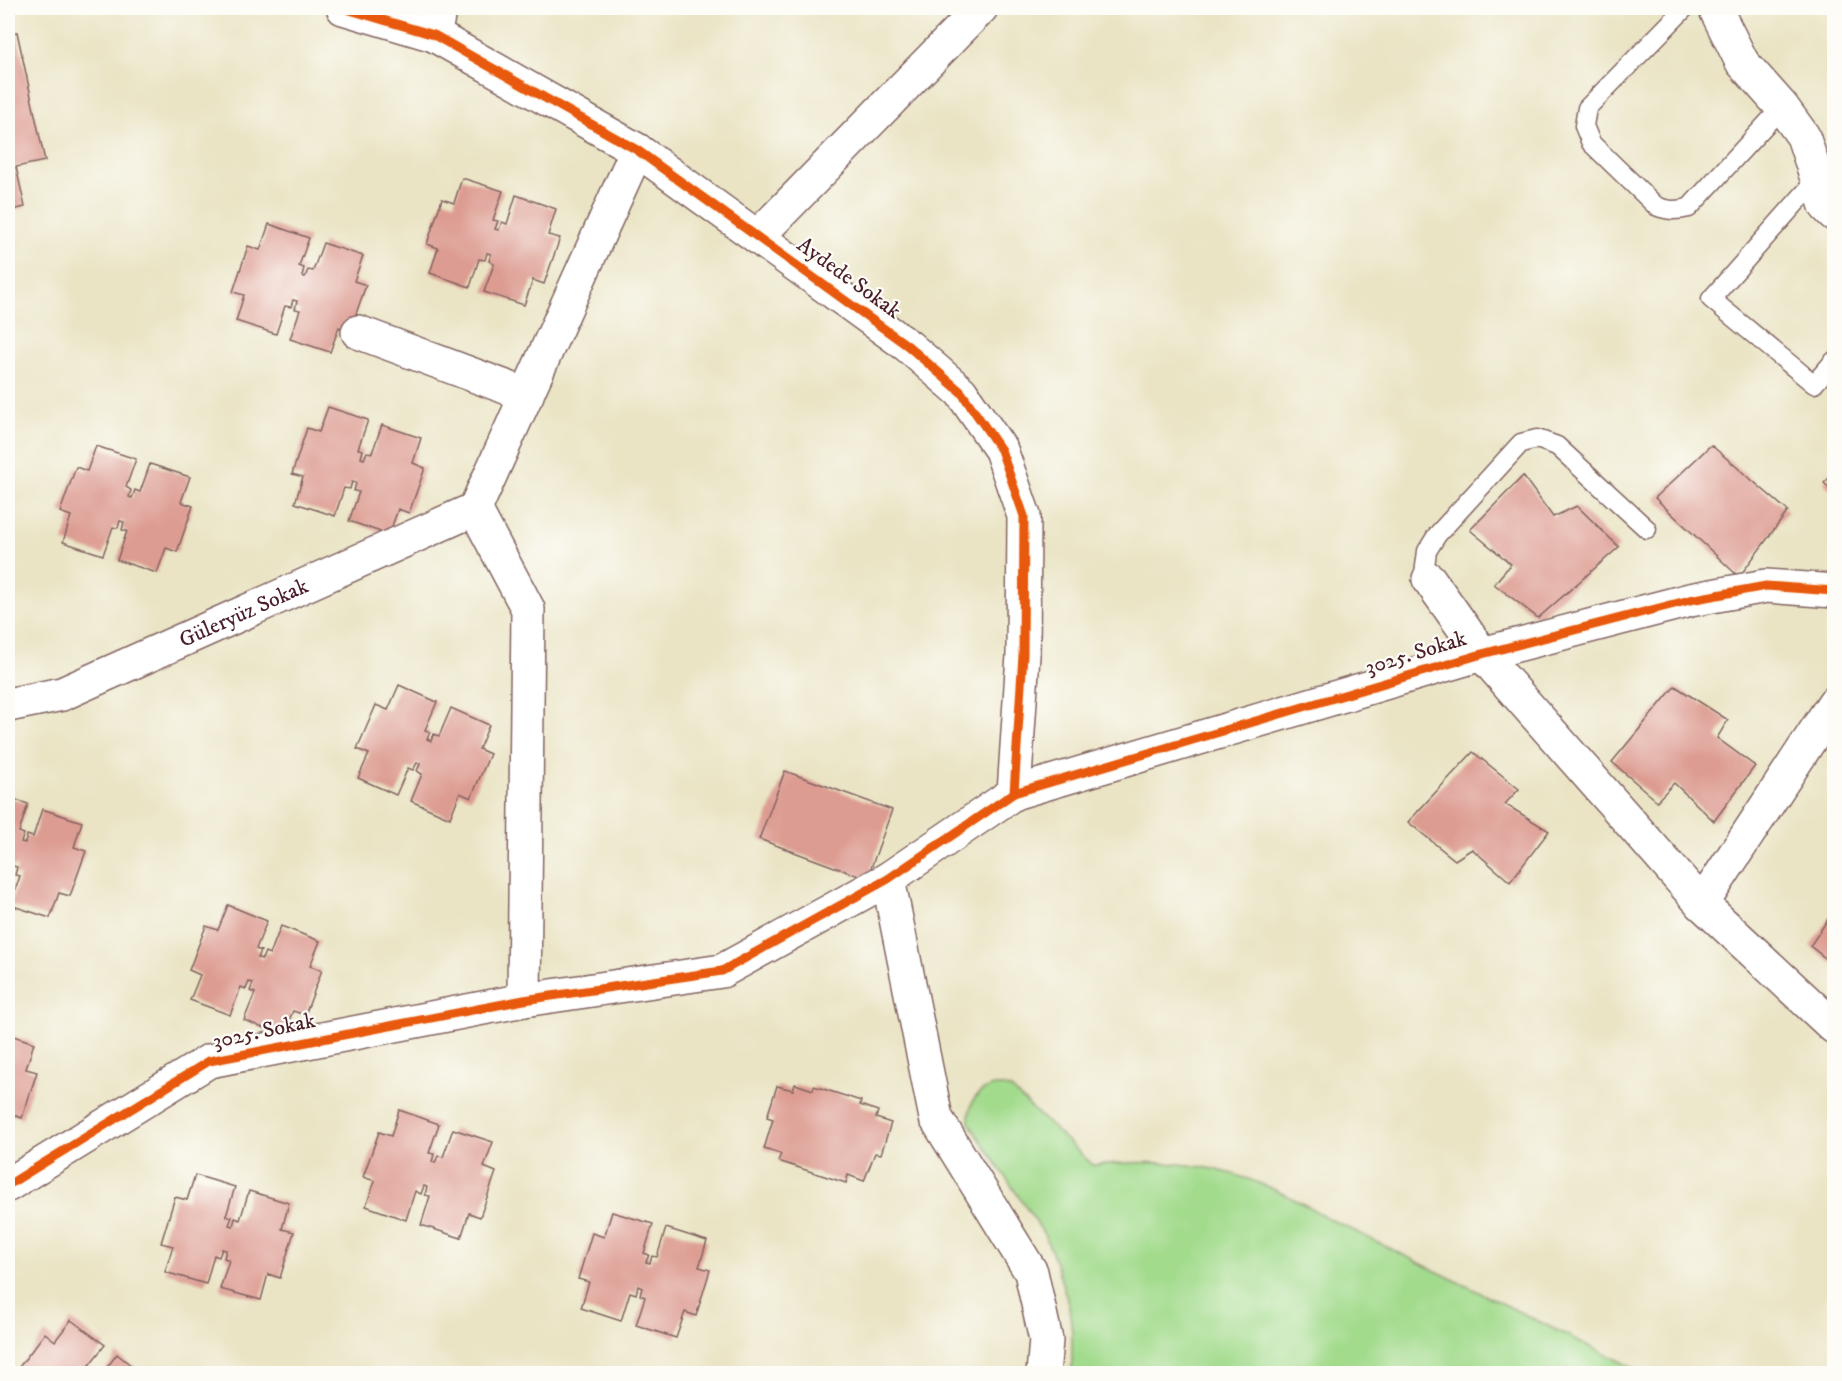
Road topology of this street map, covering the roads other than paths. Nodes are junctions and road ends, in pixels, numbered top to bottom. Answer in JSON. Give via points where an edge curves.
{"nodes":[{"id":1,"x":342,"y":8,"type":"edge"},
{"id":2,"x":981,"y":8,"type":"edge"},
{"id":3,"x":1685,"y":8,"type":"edge"},
{"id":4,"x":1715,"y":8,"type":"edge"},
{"id":5,"x":437,"y":21,"type":"edge"},
{"id":6,"x":1782,"y":107,"type":"junction"},
{"id":7,"x":637,"y":150,"type":"junction"},
{"id":8,"x":1817,"y":179,"type":"junction"},
{"id":9,"x":1834,"y":214,"type":"edge"},
{"id":10,"x":758,"y":236,"type":"junction"},
{"id":11,"x":358,"y":332,"type":"dead end"},
{"id":12,"x":1834,"y":361,"type":"edge"},
{"id":13,"x":527,"y":394,"type":"junction"},
{"id":14,"x":475,"y":509,"type":"junction"},
{"id":15,"x":1647,"y":529,"type":"dead end"},
{"id":16,"x":1429,"y":579,"type":"joint"},
{"id":17,"x":1834,"y":591,"type":"edge"},
{"id":18,"x":1482,"y":654,"type":"junction"},
{"id":19,"x":1834,"y":703,"type":"edge"},
{"id":20,"x":8,"y":705,"type":"edge"},
{"id":21,"x":1014,"y":793,"type":"junction"},
{"id":22,"x":888,"y":879,"type":"junction"},
{"id":23,"x":1702,"y":904,"type":"junction"},
{"id":24,"x":524,"y":1000,"type":"junction"},
{"id":25,"x":1834,"y":1027,"type":"edge"},
{"id":26,"x":8,"y":1185,"type":"edge"},
{"id":27,"x":1043,"y":1374,"type":"edge"}],
"edges":[{"from":1,"to":5,"type":"street","name":"Aydede Sokak"},
{"from":2,"to":10,"type":"street"},
{"from":3,"to":6,"type":"lane","via":[[1587,108],[1584,126],[1591,142],[1656,206],[1677,211],[1689,208]]},
{"from":4,"to":6,"type":"street","via":[[1742,62]]},
{"from":5,"to":7,"type":"street","name":"Aydede Sokak"},
{"from":6,"to":8,"type":"street","via":[[1803,136]]},
{"from":7,"to":10,"type":"street","name":"Aydede Sokak"},
{"from":7,"to":13,"type":"street"},
{"from":8,"to":9,"type":"street","via":[[1826,206]]},
{"from":8,"to":12,"type":"lane","via":[[1711,299],[1814,384]]},
{"from":10,"to":21,"type":"street","name":"Aydede Sokak","via":[[908,346],[961,392],[1001,450],[1024,516],[1023,655]]},
{"from":11,"to":13,"type":"street"},
{"from":13,"to":14,"type":"street"},
{"from":14,"to":20,"type":"street","name":"Güleryüz Sokak","via":[[62,694]]},
{"from":14,"to":24,"type":"street","via":[[528,609]]},
{"from":15,"to":16,"type":"lane","via":[[1557,446],[1537,439],[1521,443],[1437,535],[1427,551],[1424,574]]},
{"from":16,"to":18,"type":"street"},
{"from":17,"to":18,"type":"street","name":"3025. Sokak","via":[[1766,586],[1690,600]]},
{"from":18,"to":21,"type":"street","name":"3025. Sokak"},
{"from":18,"to":23,"type":"street"},
{"from":19,"to":23,"type":"street"},
{"from":21,"to":22,"type":"street","name":"3025. Sokak"},
{"from":22,"to":24,"type":"street","name":"3025. Sokak","via":[[722,971]]},
{"from":22,"to":27,"type":"street","via":[[936,1118],[1031,1272],[1046,1340]]},
{"from":23,"to":25,"type":"street"},
{"from":24,"to":26,"type":"street","name":"3025. Sokak","via":[[209,1061]]}]}
